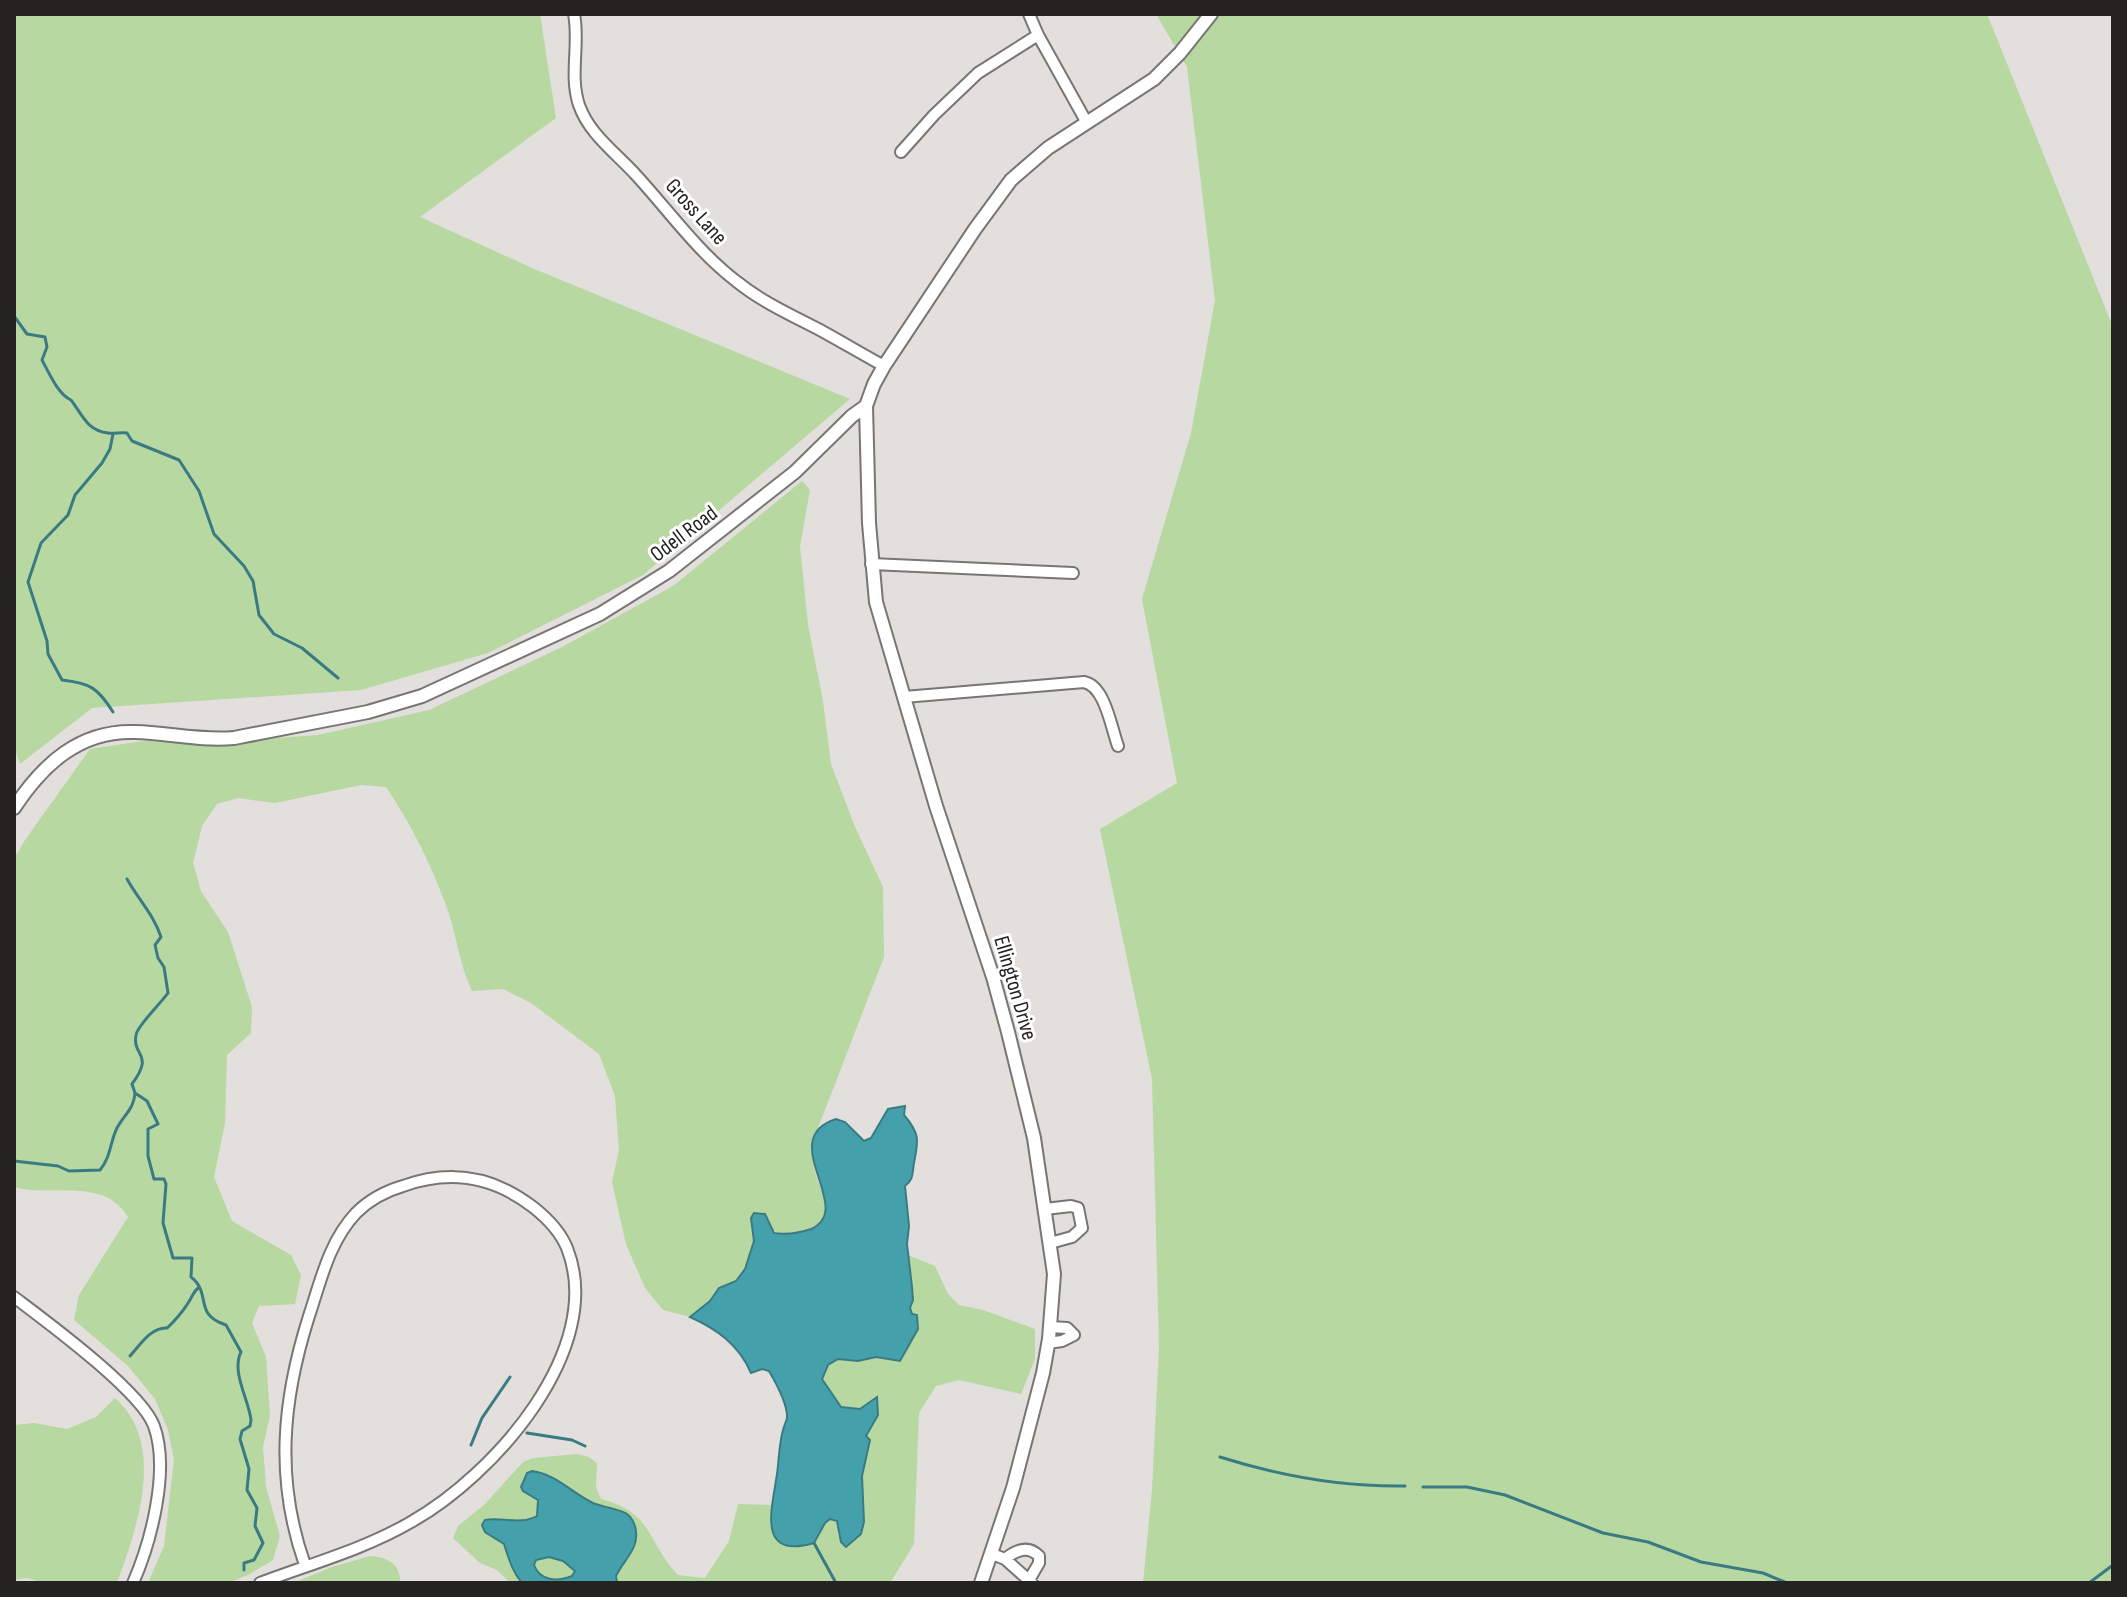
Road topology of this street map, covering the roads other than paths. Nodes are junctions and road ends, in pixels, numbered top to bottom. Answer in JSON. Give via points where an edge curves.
{"nodes":[{"id":1,"x":574,"y":14,"type":"edge"},
{"id":2,"x":1029,"y":14,"type":"edge"},
{"id":3,"x":1211,"y":14,"type":"edge"},
{"id":4,"x":1038,"y":35,"type":"junction"},
{"id":5,"x":1087,"y":123,"type":"junction"},
{"id":6,"x":901,"y":152,"type":"dead end"},
{"id":7,"x":884,"y":366,"type":"junction"},
{"id":8,"x":866,"y":406,"type":"junction"},
{"id":9,"x":871,"y":564,"type":"junction"},
{"id":10,"x":1073,"y":573,"type":"dead end"},
{"id":11,"x":904,"y":697,"type":"junction"},
{"id":12,"x":1118,"y":746,"type":"dead end"},
{"id":13,"x":14,"y":808,"type":"edge"},
{"id":14,"x":1045,"y":1209,"type":"junction"},
{"id":15,"x":1050,"y":1243,"type":"junction"},
{"id":16,"x":14,"y":1297,"type":"edge"},
{"id":17,"x":1050,"y":1327,"type":"junction"},
{"id":18,"x":1048,"y":1343,"type":"junction"},
{"id":19,"x":992,"y":1554,"type":"junction"},
{"id":20,"x":1005,"y":1559,"type":"junction"},
{"id":21,"x":305,"y":1565,"type":"junction"},
{"id":22,"x":1031,"y":1582,"type":"edge"},
{"id":23,"x":133,"y":1583,"type":"edge"},
{"id":24,"x":260,"y":1583,"type":"edge"},
{"id":25,"x":981,"y":1583,"type":"edge"}],
"edges":[{"from":1,"to":7,"type":"street","name":"Gross Lane","via":[[577,100],[598,137],[734,280],[778,310]]},
{"from":2,"to":4,"type":"street"},
{"from":3,"to":5,"type":"street","name":"Odell Road","via":[[1154,79]]},
{"from":4,"to":5,"type":"street"},
{"from":4,"to":6,"type":"street","via":[[978,73]]},
{"from":5,"to":7,"type":"street","name":"Odell Road","via":[[1011,180]]},
{"from":7,"to":8,"type":"street","name":"Odell Road"},
{"from":8,"to":9,"type":"street","name":"Ellington Drive"},
{"from":8,"to":13,"type":"street","name":"Odell Road","via":[[795,472],[669,571],[560,634],[422,696],[357,715],[234,738],[136,732],[90,738],[51,763]]},
{"from":9,"to":10,"type":"street"},
{"from":9,"to":11,"type":"street","name":"Ellington Drive","via":[[876,602]]},
{"from":11,"to":12,"type":"street","via":[[1091,683]]},
{"from":11,"to":14,"type":"street","name":"Ellington Drive","via":[[997,991],[1034,1138]]},
{"from":14,"to":15,"type":"street","name":"Ellington Drive"},
{"from":14,"to":15,"type":"street","via":[[1078,1208],[1082,1228]]},
{"from":15,"to":17,"type":"street","name":"Ellington Drive"},
{"from":16,"to":23,"type":"street","via":[[107,1372],[140,1404],[154,1427],[157,1492]]},
{"from":17,"to":18,"type":"street","name":"Ellington Drive"},
{"from":17,"to":18,"type":"street","via":[[1067,1328],[1074,1335]]},
{"from":18,"to":19,"type":"street","name":"Ellington Drive"},
{"from":19,"to":20,"type":"street"},
{"from":19,"to":25,"type":"street","name":"Ellington Drive"},
{"from":20,"to":22,"type":"street"},
{"from":20,"to":22,"type":"street","via":[[1021,1550],[1035,1552],[1039,1563]]},
{"from":21,"to":21,"type":"street","via":[[379,1538],[435,1507],[493,1457],[539,1400],[568,1336],[576,1279],[556,1229],[506,1188],[444,1175],[400,1186],[359,1211],[332,1249],[304,1335],[285,1433],[286,1482]]},
{"from":21,"to":24,"type":"street"}]}
